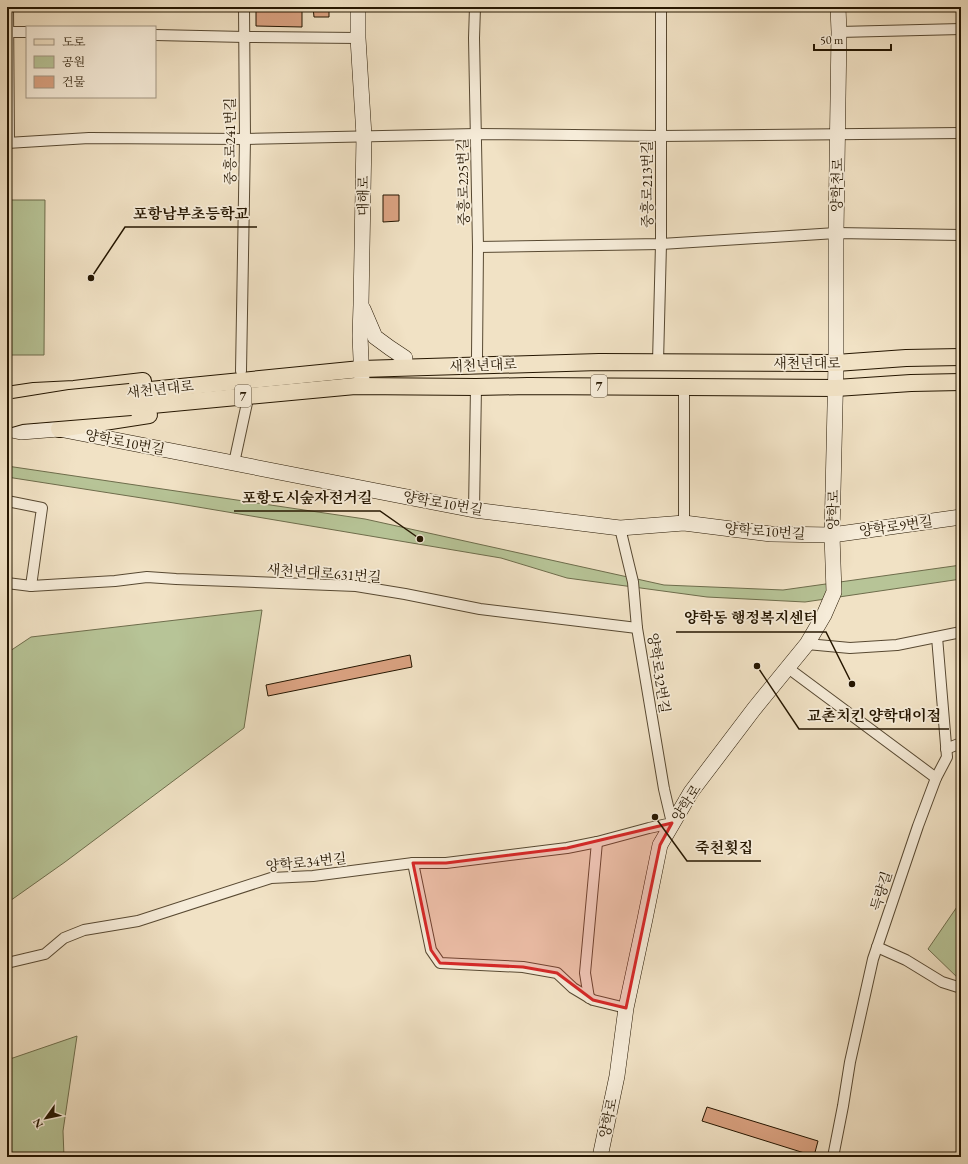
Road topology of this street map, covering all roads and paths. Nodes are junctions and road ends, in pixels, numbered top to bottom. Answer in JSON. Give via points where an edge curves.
{"nodes":[{"id":1,"x":8,"y":7,"type":"edge"},
{"id":2,"x":244,"y":7,"type":"edge"},
{"id":3,"x":358,"y":7,"type":"edge"},
{"id":4,"x":475,"y":7,"type":"edge"},
{"id":5,"x":661,"y":7,"type":"edge"},
{"id":6,"x":838,"y":7,"type":"edge"},
{"id":7,"x":961,"y":29,"type":"edge"},
{"id":8,"x":8,"y":32,"type":"edge"},
{"id":9,"x":26,"y":32,"type":"edge"},
{"id":10,"x":839,"y":32,"type":"junction"},
{"id":11,"x":156,"y":35,"type":"edge"},
{"id":12,"x":245,"y":37,"type":"junction"},
{"id":13,"x":358,"y":38,"type":"junction"},
{"id":14,"x":961,"y":133,"type":"edge"},
{"id":15,"x":476,"y":134,"type":"junction"},
{"id":16,"x":838,"y":134,"type":"junction"},
{"id":17,"x":364,"y":136,"type":"junction"},
{"id":18,"x":661,"y":136,"type":"junction"},
{"id":19,"x":245,"y":139,"type":"junction"},
{"id":20,"x":8,"y":143,"type":"edge"},
{"id":21,"x":836,"y":233,"type":"junction"},
{"id":22,"x":961,"y":235,"type":"edge"},
{"id":23,"x":661,"y":244,"type":"junction"},
{"id":24,"x":478,"y":247,"type":"junction"},
{"id":25,"x":362,"y":305,"type":"junction"},
{"id":26,"x":477,"y":357,"type":"junction"},
{"id":27,"x":961,"y":357,"type":"edge"},
{"id":28,"x":405,"y":358,"type":"junction"},
{"id":29,"x":658,"y":362,"type":"junction"},
{"id":30,"x":513,"y":363,"type":"junction"},
{"id":31,"x":836,"y":363,"type":"junction"},
{"id":32,"x":361,"y":364,"type":"junction"},
{"id":33,"x":241,"y":371,"type":"junction"},
{"id":34,"x":961,"y":382,"type":"edge"},
{"id":35,"x":924,"y":383,"type":"junction"},
{"id":36,"x":961,"y":385,"type":"edge"},
{"id":37,"x":358,"y":386,"type":"junction"},
{"id":38,"x":476,"y":387,"type":"junction"},
{"id":39,"x":684,"y":387,"type":"junction"},
{"id":40,"x":836,"y":388,"type":"junction"},
{"id":41,"x":23,"y":393,"type":"junction"},
{"id":42,"x":7,"y":395,"type":"edge"},
{"id":43,"x":130,"y":399,"type":"junction"},
{"id":44,"x":247,"y":403,"type":"junction"},
{"id":45,"x":7,"y":409,"type":"edge"},
{"id":46,"x":7,"y":420,"type":"edge"},
{"id":47,"x":7,"y":429,"type":"edge"},
{"id":48,"x":59,"y":429,"type":"junction"},
{"id":49,"x":42,"y":430,"type":"junction"},
{"id":50,"x":234,"y":463,"type":"junction"},
{"id":51,"x":7,"y":501,"type":"edge"},
{"id":52,"x":474,"y":510,"type":"junction"},
{"id":53,"x":961,"y":517,"type":"edge"},
{"id":54,"x":684,"y":523,"type":"junction"},
{"id":55,"x":620,"y":528,"type":"junction"},
{"id":56,"x":832,"y":535,"type":"junction"},
{"id":57,"x":7,"y":583,"type":"edge"},
{"id":58,"x":32,"y":586,"type":"junction"},
{"id":59,"x":637,"y":628,"type":"junction"},
{"id":60,"x":961,"y":632,"type":"edge"},
{"id":61,"x":937,"y":637,"type":"junction"},
{"id":62,"x":808,"y":644,"type":"junction"},
{"id":63,"x":788,"y":668,"type":"junction"},
{"id":64,"x":961,"y":743,"type":"edge"},
{"id":65,"x":946,"y":749,"type":"junction"},
{"id":66,"x":936,"y":778,"type":"junction"},
{"id":67,"x":672,"y":823,"type":"junction"},
{"id":68,"x":597,"y":842,"type":"junction"},
{"id":69,"x":414,"y":863,"type":"junction"},
{"id":70,"x":878,"y":947,"type":"junction"},
{"id":71,"x":7,"y":963,"type":"edge"},
{"id":72,"x":961,"y":988,"type":"edge"},
{"id":73,"x":589,"y":998,"type":"junction"},
{"id":74,"x":626,"y":1008,"type":"junction"},
{"id":75,"x":600,"y":1157,"type":"edge"},
{"id":76,"x":833,"y":1157,"type":"edge"}],
"edges":[{"from":1,"to":8,"type":"street"},
{"from":2,"to":12,"type":"street","name":"중흥로241번길"},
{"from":3,"to":13,"type":"main road","name":"대해로"},
{"from":4,"to":15,"type":"street","name":"중흥로225번길"},
{"from":5,"to":18,"type":"street","name":"중흥로213번길"},
{"from":6,"to":10,"type":"main road","name":"양학천로"},
{"from":7,"to":10,"type":"street"},
{"from":8,"to":9,"type":"street"},
{"from":8,"to":20,"type":"street"},
{"from":10,"to":16,"type":"main road","name":"양학천로"},
{"from":11,"to":12,"type":"street"},
{"from":12,"to":13,"type":"street"},
{"from":12,"to":19,"type":"street","name":"중흥로241번길"},
{"from":13,"to":17,"type":"main road","name":"대해로"},
{"from":14,"to":16,"type":"street"},
{"from":15,"to":17,"type":"street"},
{"from":15,"to":18,"type":"street"},
{"from":15,"to":24,"type":"street","name":"중흥로225번길"},
{"from":16,"to":18,"type":"street"},
{"from":16,"to":21,"type":"main road","name":"양학천로"},
{"from":17,"to":19,"type":"street"},
{"from":17,"to":25,"type":"main road","name":"대해로"},
{"from":18,"to":23,"type":"street","name":"중흥로213번길"},
{"from":19,"to":20,"type":"street","via":[[88,138]]},
{"from":19,"to":33,"type":"street","name":"중흥로241번길"},
{"from":21,"to":22,"type":"street"},
{"from":21,"to":23,"type":"street"},
{"from":21,"to":31,"type":"main road","name":"양학천로"},
{"from":23,"to":24,"type":"street"},
{"from":23,"to":29,"type":"street","name":"중흥로213번길"},
{"from":24,"to":26,"type":"street","name":"중흥로225번길"},
{"from":25,"to":28,"type":"main road","via":[[374,337]]},
{"from":25,"to":32,"type":"main road","name":"대해로"},
{"from":26,"to":28,"type":"main road"},
{"from":26,"to":30,"type":"main road","via":[[494,357]]},
{"from":27,"to":31,"type":"main road","name":"새천년대로","number":"7"},
{"from":28,"to":32,"type":"main road"},
{"from":29,"to":30,"type":"main road","name":"새천년대로","number":"7"},
{"from":29,"to":31,"type":"main road","name":"새천년대로","number":"7"},
{"from":30,"to":32,"type":"main road","name":"새천년대로","number":"7","via":[[476,366]]},
{"from":31,"to":40,"type":"main road","name":"양학로"},
{"from":32,"to":33,"type":"main road","via":[[327,362]]},
{"from":32,"to":37,"type":"main road","name":"대해로"},
{"from":32,"to":43,"type":"main road","name":"새천년대로"},
{"from":33,"to":41,"type":"main road"},
{"from":34,"to":35,"type":"main road","name":"새천년대로","number":"7"},
{"from":35,"to":36,"type":"main road"},
{"from":35,"to":40,"type":"main road","name":"새천년대로","number":"7"},
{"from":37,"to":38,"type":"main road","name":"새천년대로","number":"7"},
{"from":37,"to":43,"type":"main road","name":"새천년대로","number":"7"},
{"from":37,"to":44,"type":"main road","via":[[341,394]]},
{"from":38,"to":39,"type":"main road","name":"새천년대로","number":"7"},
{"from":38,"to":52,"type":"street"},
{"from":39,"to":40,"type":"main road","name":"새천년대로","number":"7"},
{"from":39,"to":54,"type":"street"},
{"from":40,"to":56,"type":"main road","name":"양학로"},
{"from":41,"to":42,"type":"main road"},
{"from":41,"to":49,"type":"main road","via":[[30,420]]},
{"from":43,"to":45,"type":"main road","name":"새천년대로","bridge":true,"via":[[70,398]]},
{"from":43,"to":46,"type":"main road","name":"새천년대로","bridge":true},
{"from":44,"to":48,"type":"main road"},
{"from":44,"to":50,"type":"street"},
{"from":47,"to":49,"type":"main road","name":"양학로10번길","via":[[21,432]]},
{"from":48,"to":49,"type":"main road","name":"양학로10번길"},
{"from":48,"to":50,"type":"main road","name":"양학로10번길"},
{"from":50,"to":52,"type":"main road","name":"양학로10번길"},
{"from":51,"to":58,"type":"street","via":[[42,508]]},
{"from":52,"to":55,"type":"main road","name":"양학로10번길"},
{"from":53,"to":56,"type":"main road","name":"양학로9번길"},
{"from":54,"to":55,"type":"main road","name":"양학로10번길"},
{"from":54,"to":56,"type":"main road","name":"양학로10번길","via":[[771,534]]},
{"from":55,"to":59,"type":"street","name":"양학로32번길","via":[[633,582]]},
{"from":56,"to":62,"type":"main road","name":"양학로","via":[[834,592]]},
{"from":57,"to":58,"type":"street","name":"새천년대로631번길"},
{"from":58,"to":59,"type":"street","name":"새천년대로631번길","via":[[147,577],[356,586],[480,609]]},
{"from":59,"to":67,"type":"street","name":"양학로32번길"},
{"from":60,"to":61,"type":"street"},
{"from":61,"to":62,"type":"street","via":[[897,645],[850,648]]},
{"from":61,"to":65,"type":"street","name":"득량길"},
{"from":62,"to":63,"type":"main road","name":"양학로"},
{"from":63,"to":66,"type":"street"},
{"from":63,"to":67,"type":"main road","name":"양학로","via":[[691,792]]},
{"from":64,"to":65,"type":"street"},
{"from":65,"to":66,"type":"street","name":"득량길","via":[[947,757]]},
{"from":66,"to":70,"type":"street","name":"득량길"},
{"from":67,"to":68,"type":"street","name":"양학로34번길"},
{"from":67,"to":74,"type":"main road","name":"양학로","via":[[660,845]]},
{"from":68,"to":69,"type":"street","name":"양학로34번길","via":[[452,862]]},
{"from":68,"to":73,"type":"street","via":[[585,973]]},
{"from":69,"to":71,"type":"street","name":"양학로34번길","via":[[313,876],[271,878],[138,921],[84,930],[64,938],[45,954]]},
{"from":69,"to":73,"type":"street","via":[[432,950],[440,963],[523,967],[557,973]]},
{"from":70,"to":72,"type":"street","via":[[906,960],[942,982]]},
{"from":70,"to":76,"type":"street","name":"득량길","via":[[873,959],[850,1062]]},
{"from":73,"to":74,"type":"street"},
{"from":74,"to":75,"type":"main road","name":"양학로","via":[[617,1076]]}]}
